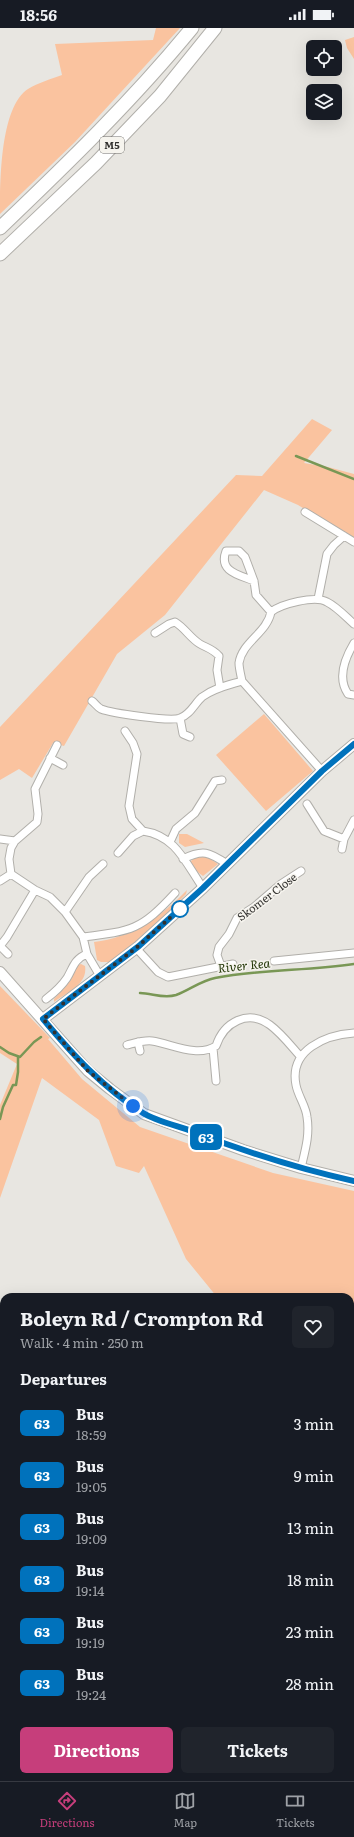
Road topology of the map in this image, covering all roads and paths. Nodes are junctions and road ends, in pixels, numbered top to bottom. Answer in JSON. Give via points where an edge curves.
{"nodes":[{"id":1,"x":192,"y":28,"type":"edge"},
{"id":2,"x":215,"y":28,"type":"edge"},
{"id":3,"x":0,"y":228,"type":"edge"},
{"id":4,"x":0,"y":254,"type":"edge"},
{"id":5,"x":305,"y":512,"type":"dead end"},
{"id":6,"x":344,"y":536,"type":"junction"},
{"id":7,"x":354,"y":542,"type":"edge"},
{"id":8,"x":254,"y":580,"type":"junction"},
{"id":9,"x":318,"y":599,"type":"junction"},
{"id":10,"x":271,"y":612,"type":"junction"},
{"id":11,"x":354,"y":624,"type":"edge"},
{"id":12,"x":155,"y":633,"type":"dead end"},
{"id":13,"x":354,"y":643,"type":"edge"},
{"id":14,"x":242,"y":681,"type":"junction"},
{"id":15,"x":220,"y":688,"type":"junction"},
{"id":16,"x":354,"y":695,"type":"edge"},
{"id":17,"x":92,"y":700,"type":"dead end"},
{"id":18,"x":180,"y":718,"type":"junction"},
{"id":19,"x":125,"y":731,"type":"dead end"},
{"id":20,"x":190,"y":737,"type":"dead end"},
{"id":21,"x":354,"y":744,"type":"edge"},
{"id":22,"x":57,"y":745,"type":"dead end"},
{"id":23,"x":50,"y":758,"type":"junction"},
{"id":24,"x":63,"y":766,"type":"dead end"},
{"id":25,"x":322,"y":771,"type":"junction"},
{"id":26,"x":222,"y":780,"type":"dead end"},
{"id":27,"x":307,"y":804,"type":"dead end"},
{"id":28,"x":354,"y":820,"type":"edge"},
{"id":29,"x":142,"y":831,"type":"junction"},
{"id":30,"x":0,"y":839,"type":"edge"},
{"id":31,"x":344,"y":839,"type":"junction"},
{"id":32,"x":15,"y":841,"type":"junction"},
{"id":33,"x":170,"y":842,"type":"junction"},
{"id":34,"x":342,"y":849,"type":"dead end"},
{"id":35,"x":118,"y":853,"type":"dead end"},
{"id":36,"x":183,"y":858,"type":"junction"},
{"id":37,"x":103,"y":864,"type":"dead end"},
{"id":38,"x":227,"y":864,"type":"junction"},
{"id":39,"x":301,"y":871,"type":"dead end"},
{"id":40,"x":11,"y":874,"type":"junction"},
{"id":41,"x":0,"y":882,"type":"edge"},
{"id":42,"x":203,"y":888,"type":"junction"},
{"id":43,"x":34,"y":890,"type":"junction"},
{"id":44,"x":175,"y":893,"type":"dead end"},
{"id":45,"x":65,"y":912,"type":"junction"},
{"id":46,"x":83,"y":937,"type":"junction"},
{"id":47,"x":1,"y":946,"type":"edge"},
{"id":48,"x":136,"y":948,"type":"junction"},
{"id":49,"x":354,"y":953,"type":"edge"},
{"id":50,"x":8,"y":954,"type":"dead end"},
{"id":51,"x":87,"y":954,"type":"junction"},
{"id":52,"x":274,"y":961,"type":"dead end"},
{"id":53,"x":233,"y":964,"type":"dead end"},
{"id":54,"x":221,"y":966,"type":"junction"},
{"id":55,"x":0,"y":972,"type":"edge"},
{"id":56,"x":100,"y":976,"type":"junction"},
{"id":57,"x":46,"y":999,"type":"dead end"},
{"id":58,"x":43,"y":1019,"type":"junction"},
{"id":59,"x":354,"y":1033,"type":"edge"},
{"id":60,"x":138,"y":1042,"type":"junction"},
{"id":61,"x":127,"y":1045,"type":"dead end"},
{"id":62,"x":213,"y":1048,"type":"junction"},
{"id":63,"x":140,"y":1051,"type":"dead end"},
{"id":64,"x":300,"y":1056,"type":"junction"},
{"id":65,"x":216,"y":1080,"type":"dead end"},
{"id":66,"x":301,"y":1168,"type":"junction"},
{"id":67,"x":354,"y":1181,"type":"edge"}],
"edges":[{"from":1,"to":3,"type":"highway","number":"M5","via":[[154,74]]},
{"from":2,"to":4,"type":"highway","number":"M5","via":[[160,96],[90,168]]},
{"from":5,"to":6,"type":"street"},
{"from":6,"to":7,"type":"street"},
{"from":6,"to":9,"type":"street","via":[[327,554]]},
{"from":8,"to":8,"type":"street","via":[[245,557],[239,551],[226,551],[225,565],[230,571]]},
{"from":8,"to":10,"type":"street","via":[[256,595]]},
{"from":9,"to":10,"type":"street","via":[[277,607]]},
{"from":9,"to":11,"type":"street","via":[[327,602]]},
{"from":10,"to":14,"type":"street","via":[[263,630],[242,655],[239,663]]},
{"from":12,"to":15,"type":"street","via":[[175,622],[183,626],[199,644],[215,651],[219,656],[217,670]]},
{"from":13,"to":16,"type":"street","via":[[342,673],[344,688],[348,694]]},
{"from":14,"to":15,"type":"street"},
{"from":14,"to":25,"type":"street"},
{"from":15,"to":18,"type":"street","via":[[202,697]]},
{"from":17,"to":18,"type":"street","via":[[99,708],[110,712]]},
{"from":18,"to":20,"type":"street","via":[[184,734]]},
{"from":19,"to":29,"type":"street","via":[[137,754],[129,806],[132,819]]},
{"from":21,"to":25,"type":"street"},
{"from":22,"to":23,"type":"street"},
{"from":23,"to":24,"type":"street"},
{"from":23,"to":32,"type":"street","via":[[35,790],[38,818],[32,827]]},
{"from":25,"to":38,"type":"street"},
{"from":26,"to":33,"type":"street","via":[[214,781],[195,813],[176,829]]},
{"from":27,"to":31,"type":"street","via":[[324,831]]},
{"from":28,"to":31,"type":"street"},
{"from":29,"to":33,"type":"street","via":[[153,833]]},
{"from":29,"to":35,"type":"street","via":[[133,836]]},
{"from":30,"to":32,"type":"street"},
{"from":31,"to":34,"type":"street"},
{"from":32,"to":40,"type":"street","via":[[9,858]]},
{"from":33,"to":36,"type":"street"},
{"from":36,"to":38,"type":"street","via":[[196,852],[203,852],[214,855]]},
{"from":36,"to":42,"type":"street"},
{"from":37,"to":45,"type":"street","via":[[89,877]]},
{"from":38,"to":42,"type":"street"},
{"from":39,"to":54,"type":"street","name":"Skomer Close","via":[[237,918],[219,947],[217,955]]},
{"from":40,"to":41,"type":"street"},
{"from":40,"to":43,"type":"street"},
{"from":42,"to":48,"type":"street"},
{"from":43,"to":45,"type":"street","via":[[50,897]]},
{"from":43,"to":47,"type":"street"},
{"from":44,"to":46,"type":"street","via":[[139,926],[126,931]]},
{"from":45,"to":46,"type":"street"},
{"from":46,"to":51,"type":"street"},
{"from":47,"to":50,"type":"street"},
{"from":48,"to":54,"type":"street","via":[[158,972],[168,977]]},
{"from":48,"to":56,"type":"street"},
{"from":49,"to":52,"type":"street"},
{"from":51,"to":56,"type":"street"},
{"from":51,"to":57,"type":"street","via":[[76,960],[57,991]]},
{"from":53,"to":54,"type":"street"},
{"from":55,"to":58,"type":"street"},
{"from":56,"to":58,"type":"street"},
{"from":58,"to":66,"type":"street","via":[[88,1071],[144,1114]]},
{"from":59,"to":64,"type":"street","via":[[311,1045]]},
{"from":60,"to":61,"type":"street"},
{"from":60,"to":62,"type":"street","via":[[151,1041],[202,1051]]},
{"from":60,"to":63,"type":"street"},
{"from":62,"to":64,"type":"street","via":[[226,1027],[237,1020],[251,1018],[271,1025]]},
{"from":62,"to":65,"type":"street"},
{"from":64,"to":66,"type":"street","via":[[295,1075],[296,1085],[309,1128]]},
{"from":66,"to":67,"type":"street"}]}
